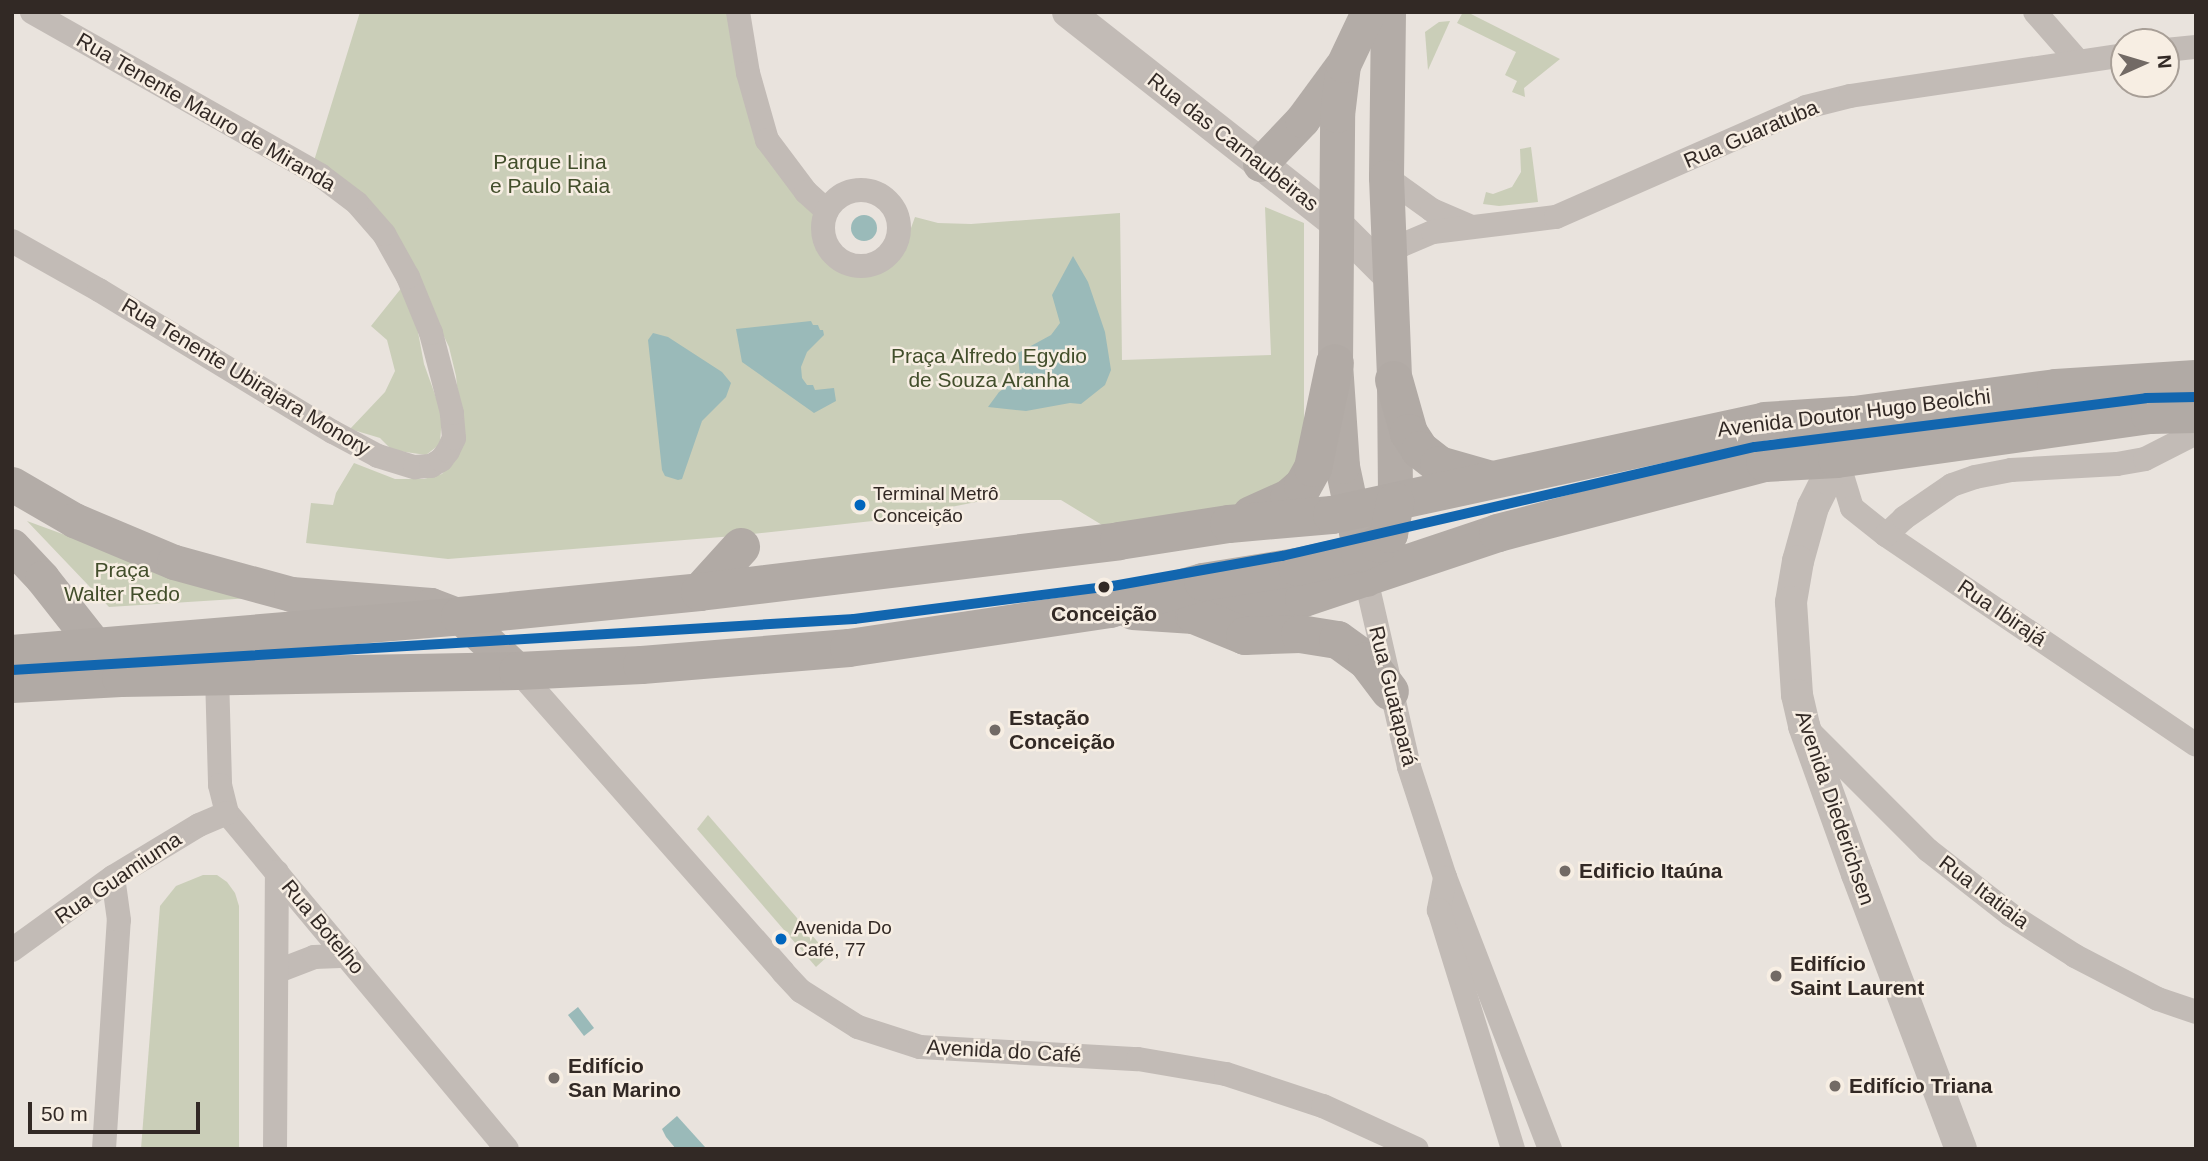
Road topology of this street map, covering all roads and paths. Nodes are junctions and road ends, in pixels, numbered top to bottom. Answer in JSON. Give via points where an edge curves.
{"nodes":[{"id":1,"x":32,"y":12,"type":"edge"},
{"id":2,"x":738,"y":12,"type":"edge"},
{"id":3,"x":1068,"y":12,"type":"edge"},
{"id":4,"x":1367,"y":12,"type":"edge"},
{"id":5,"x":1388,"y":12,"type":"edge"},
{"id":6,"x":2035,"y":12,"type":"edge"},
{"id":7,"x":2110,"y":56,"type":"edge"},
{"id":8,"x":2077,"y":60,"type":"junction"},
{"id":9,"x":1343,"y":65,"type":"junction"},
{"id":10,"x":1260,"y":164,"type":"junction"},
{"id":11,"x":1386,"y":177,"type":"junction"},
{"id":12,"x":827,"y":211,"type":"dead end"},
{"id":13,"x":1336,"y":223,"type":"junction"},
{"id":14,"x":1470,"y":226,"type":"junction"},
{"id":15,"x":12,"y":241,"type":"edge"},
{"id":16,"x":1391,"y":266,"type":"junction"},
{"id":17,"x":1335,"y":363,"type":"junction"},
{"id":18,"x":2196,"y":379,"type":"edge"},
{"id":19,"x":1394,"y":380,"type":"junction"},
{"id":20,"x":1976,"y":398,"type":"junction"},
{"id":21,"x":452,"y":413,"type":"joint"},
{"id":22,"x":2195,"y":428,"type":"edge"},
{"id":23,"x":1837,"y":459,"type":"junction"},
{"id":24,"x":1497,"y":481,"type":"junction"},
{"id":25,"x":12,"y":484,"type":"edge"},
{"id":26,"x":1395,"y":502,"type":"junction"},
{"id":27,"x":1352,"y":512,"type":"junction"},
{"id":28,"x":1229,"y":524,"type":"junction"},
{"id":29,"x":1886,"y":535,"type":"junction"},
{"id":30,"x":12,"y":546,"type":"edge"},
{"id":31,"x":741,"y":547,"type":"dead end"},
{"id":32,"x":1363,"y":566,"type":"junction"},
{"id":33,"x":700,"y":592,"type":"junction"},
{"id":34,"x":1110,"y":609,"type":"junction"},
{"id":35,"x":1194,"y":615,"type":"junction"},
{"id":36,"x":460,"y":616,"type":"junction"},
{"id":37,"x":95,"y":646,"type":"junction"},
{"id":38,"x":12,"y":654,"type":"edge"},
{"id":39,"x":518,"y":671,"type":"junction"},
{"id":40,"x":217,"y":675,"type":"junction"},
{"id":41,"x":121,"y":678,"type":"junction"},
{"id":42,"x":12,"y":684,"type":"edge"},
{"id":43,"x":1390,"y":691,"type":"junction"},
{"id":44,"x":1804,"y":726,"type":"junction"},
{"id":45,"x":2196,"y":745,"type":"edge"},
{"id":46,"x":227,"y":813,"type":"junction"},
{"id":47,"x":277,"y":872,"type":"junction"},
{"id":48,"x":113,"y":877,"type":"junction"},
{"id":49,"x":1445,"y":877,"type":"junction"},
{"id":50,"x":12,"y":950,"type":"edge"},
{"id":51,"x":347,"y":956,"type":"junction"},
{"id":52,"x":278,"y":971,"type":"junction"},
{"id":53,"x":2196,"y":1012,"type":"edge"},
{"id":54,"x":104,"y":1149,"type":"edge"},
{"id":55,"x":275,"y":1149,"type":"edge"},
{"id":56,"x":507,"y":1149,"type":"edge"},
{"id":57,"x":1417,"y":1149,"type":"edge"},
{"id":58,"x":1513,"y":1149,"type":"edge"},
{"id":59,"x":1550,"y":1149,"type":"edge"},
{"id":60,"x":1961,"y":1149,"type":"edge"}],
"edges":[{"from":1,"to":21,"type":"street","name":"Rua Tenente Mauro de Miranda","via":[[320,175],[357,202],[384,234],[408,277],[431,333]]},
{"from":2,"to":12,"type":"street","via":[[748,73],[767,140],[806,192]]},
{"from":3,"to":10,"type":"street","name":"Rua das Carnaubeiras"},
{"from":4,"to":9,"type":"main road"},
{"from":5,"to":11,"type":"main road"},
{"from":6,"to":8,"type":"street"},
{"from":7,"to":8,"type":"street","name":"Rua Guaratuba"},
{"from":8,"to":14,"type":"street","name":"Rua Guaratuba","via":[[1807,107],[1556,217]]},
{"from":9,"to":10,"type":"main road","via":[[1302,120]]},
{"from":9,"to":13,"type":"main road","name":"Rua Guatapará","via":[[1337,115]]},
{"from":10,"to":13,"type":"street","name":"Rua das Carnaubeiras"},
{"from":11,"to":14,"type":"street","name":"Rua Guaratuba","via":[[1432,210]]},
{"from":11,"to":16,"type":"main road"},
{"from":13,"to":16,"type":"street","name":"Rua das Carnaubeiras"},
{"from":13,"to":17,"type":"main road","name":"Rua Guatapará"},
{"from":14,"to":16,"type":"street","name":"Rua Guaratuba","via":[[1433,232],[1402,244]]},
{"from":15,"to":21,"type":"street","name":"Rua Tenente Ubirajara Monory","via":[[379,456],[415,467],[442,460],[454,438]]},
{"from":16,"to":19,"type":"main road"},
{"from":17,"to":27,"type":"main road","name":"Rua Guatapará","via":[[1342,466]]},
{"from":17,"to":28,"type":"main road","via":[[1313,468],[1303,486],[1289,498]]},
{"from":18,"to":20,"type":"main road","name":"Avenida Doutor Hugo Beolchi","via":[[2070,386]]},
{"from":19,"to":24,"type":"main road","via":[[1409,433],[1420,450],[1438,465]]},
{"from":19,"to":26,"type":"main road"},
{"from":20,"to":23,"type":"main road","via":[[1857,433],[1842,446]]},
{"from":20,"to":24,"type":"main road","name":"Avenida Doutor Hugo Beolchi","via":[[1715,430]]},
{"from":22,"to":23,"type":"main road","name":"Avenida Doutor Hugo Beolchi","via":[[2150,415]]},
{"from":22,"to":29,"type":"street","name":"Avenida Doutor Hugo Beolchi","via":[[2145,459],[1975,477],[1952,485]]},
{"from":23,"to":29,"type":"street","name":"Rua Ibirajá","via":[[1852,508]]},
{"from":23,"to":32,"type":"main road","name":"Avenida Doutor Hugo Beolchi","via":[[1765,463]]},
{"from":23,"to":44,"type":"street","name":"Avenida Diederichsen","via":[[1813,507],[1791,602],[1797,695]]},
{"from":24,"to":26,"type":"main road","name":"Avenida Doutor Hugo Beolchi"},
{"from":25,"to":36,"type":"main road","via":[[74,520],[174,562],[291,594],[431,605]]},
{"from":26,"to":27,"type":"main road","name":"Avenida Doutor Hugo Beolchi"},
{"from":26,"to":32,"type":"main road","via":[[1389,534]]},
{"from":27,"to":28,"type":"main road","name":"Avenida Doutor Hugo Beolchi"},
{"from":27,"to":32,"type":"main road","name":"Rua Guatapará"},
{"from":28,"to":33,"type":"main road"},
{"from":29,"to":45,"type":"street","name":"Rua Ibirajá"},
{"from":30,"to":37,"type":"main road"},
{"from":31,"to":33,"type":"main road"},
{"from":32,"to":34,"type":"main road","via":[[1297,567],[1203,582]]},
{"from":32,"to":35,"type":"main road","via":[[1304,598]]},
{"from":32,"to":43,"type":"street","name":"Rua Guatapará"},
{"from":33,"to":36,"type":"main road"},
{"from":34,"to":35,"type":"main road"},
{"from":34,"to":39,"type":"main road","via":[[849,648]]},
{"from":35,"to":43,"type":"main road","via":[[1245,636],[1300,634],[1338,640],[1367,661]]},
{"from":36,"to":37,"type":"main road"},
{"from":36,"to":39,"type":"main road","name":"Avenida do Café"},
{"from":37,"to":38,"type":"main road"},
{"from":37,"to":41,"type":"main road"},
{"from":39,"to":40,"type":"main road"},
{"from":39,"to":57,"type":"street","name":"Avenida do Café","via":[[783,972],[801,990],[858,1027],[920,1046],[1138,1059],[1226,1074],[1323,1106]]},
{"from":40,"to":41,"type":"main road"},
{"from":40,"to":46,"type":"street","name":"Rua Botelho","via":[[220,785]]},
{"from":41,"to":42,"type":"main road"},
{"from":43,"to":49,"type":"street","name":"Rua Guatapará"},
{"from":44,"to":53,"type":"street","name":"Rua Itatiaia","via":[[1928,850],[2011,915],[2075,956],[2158,999]]},
{"from":44,"to":60,"type":"street","name":"Avenida Diederichsen"},
{"from":46,"to":47,"type":"street","name":"Rua Botelho"},
{"from":46,"to":48,"type":"street","name":"Rua Guamiuma"},
{"from":47,"to":51,"type":"street","name":"Rua Botelho"},
{"from":47,"to":52,"type":"street"},
{"from":48,"to":50,"type":"street","name":"Rua Guamiuma"},
{"from":48,"to":54,"type":"street","via":[[120,920]]},
{"from":49,"to":58,"type":"street","name":"Rua Guatapará","via":[[1438,910]]},
{"from":49,"to":59,"type":"street","name":"Rua Guatapará"},
{"from":51,"to":52,"type":"street","via":[[314,957]]},
{"from":51,"to":56,"type":"street","name":"Rua Botelho"},
{"from":52,"to":55,"type":"street"}]}
